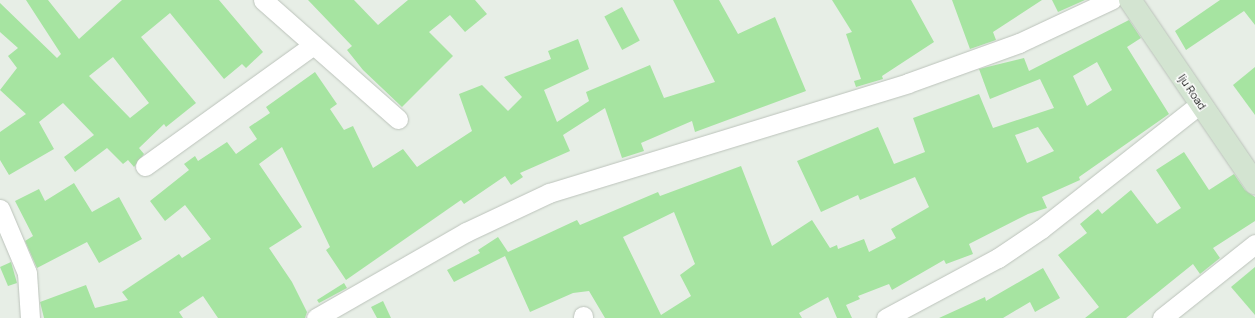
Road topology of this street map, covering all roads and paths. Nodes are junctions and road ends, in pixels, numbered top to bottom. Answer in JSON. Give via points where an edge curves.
{"nodes":[{"id":1,"x":263,"y":0,"type":"edge"},
{"id":2,"x":1111,"y":0,"type":"edge"},
{"id":3,"x":1130,"y":0,"type":"edge"},
{"id":4,"x":312,"y":46,"type":"junction"},
{"id":5,"x":1200,"y":104,"type":"junction"},
{"id":6,"x":398,"y":119,"type":"dead end"},
{"id":7,"x":145,"y":166,"type":"dead end"},
{"id":8,"x":1255,"y":183,"type":"edge"},
{"id":9,"x":0,"y":209,"type":"edge"},
{"id":10,"x":1255,"y":244,"type":"edge"},
{"id":11,"x":30,"y":318,"type":"edge"},
{"id":12,"x":316,"y":318,"type":"edge"},
{"id":13,"x":886,"y":318,"type":"edge"},
{"id":14,"x":1162,"y":318,"type":"edge"}],
"edges":[{"from":1,"to":4,"type":"street"},
{"from":2,"to":12,"type":"street","via":[[1019,43],[908,83],[549,193],[466,232]]},
{"from":3,"to":5,"type":"main road","name":"Iju Road"},
{"from":4,"to":6,"type":"street"},
{"from":4,"to":7,"type":"street"},
{"from":5,"to":8,"type":"main road","name":"Iju Road"},
{"from":5,"to":13,"type":"street","via":[[1041,229],[998,258]]},
{"from":9,"to":11,"type":"street","via":[[27,273]]},
{"from":10,"to":14,"type":"street"}]}
